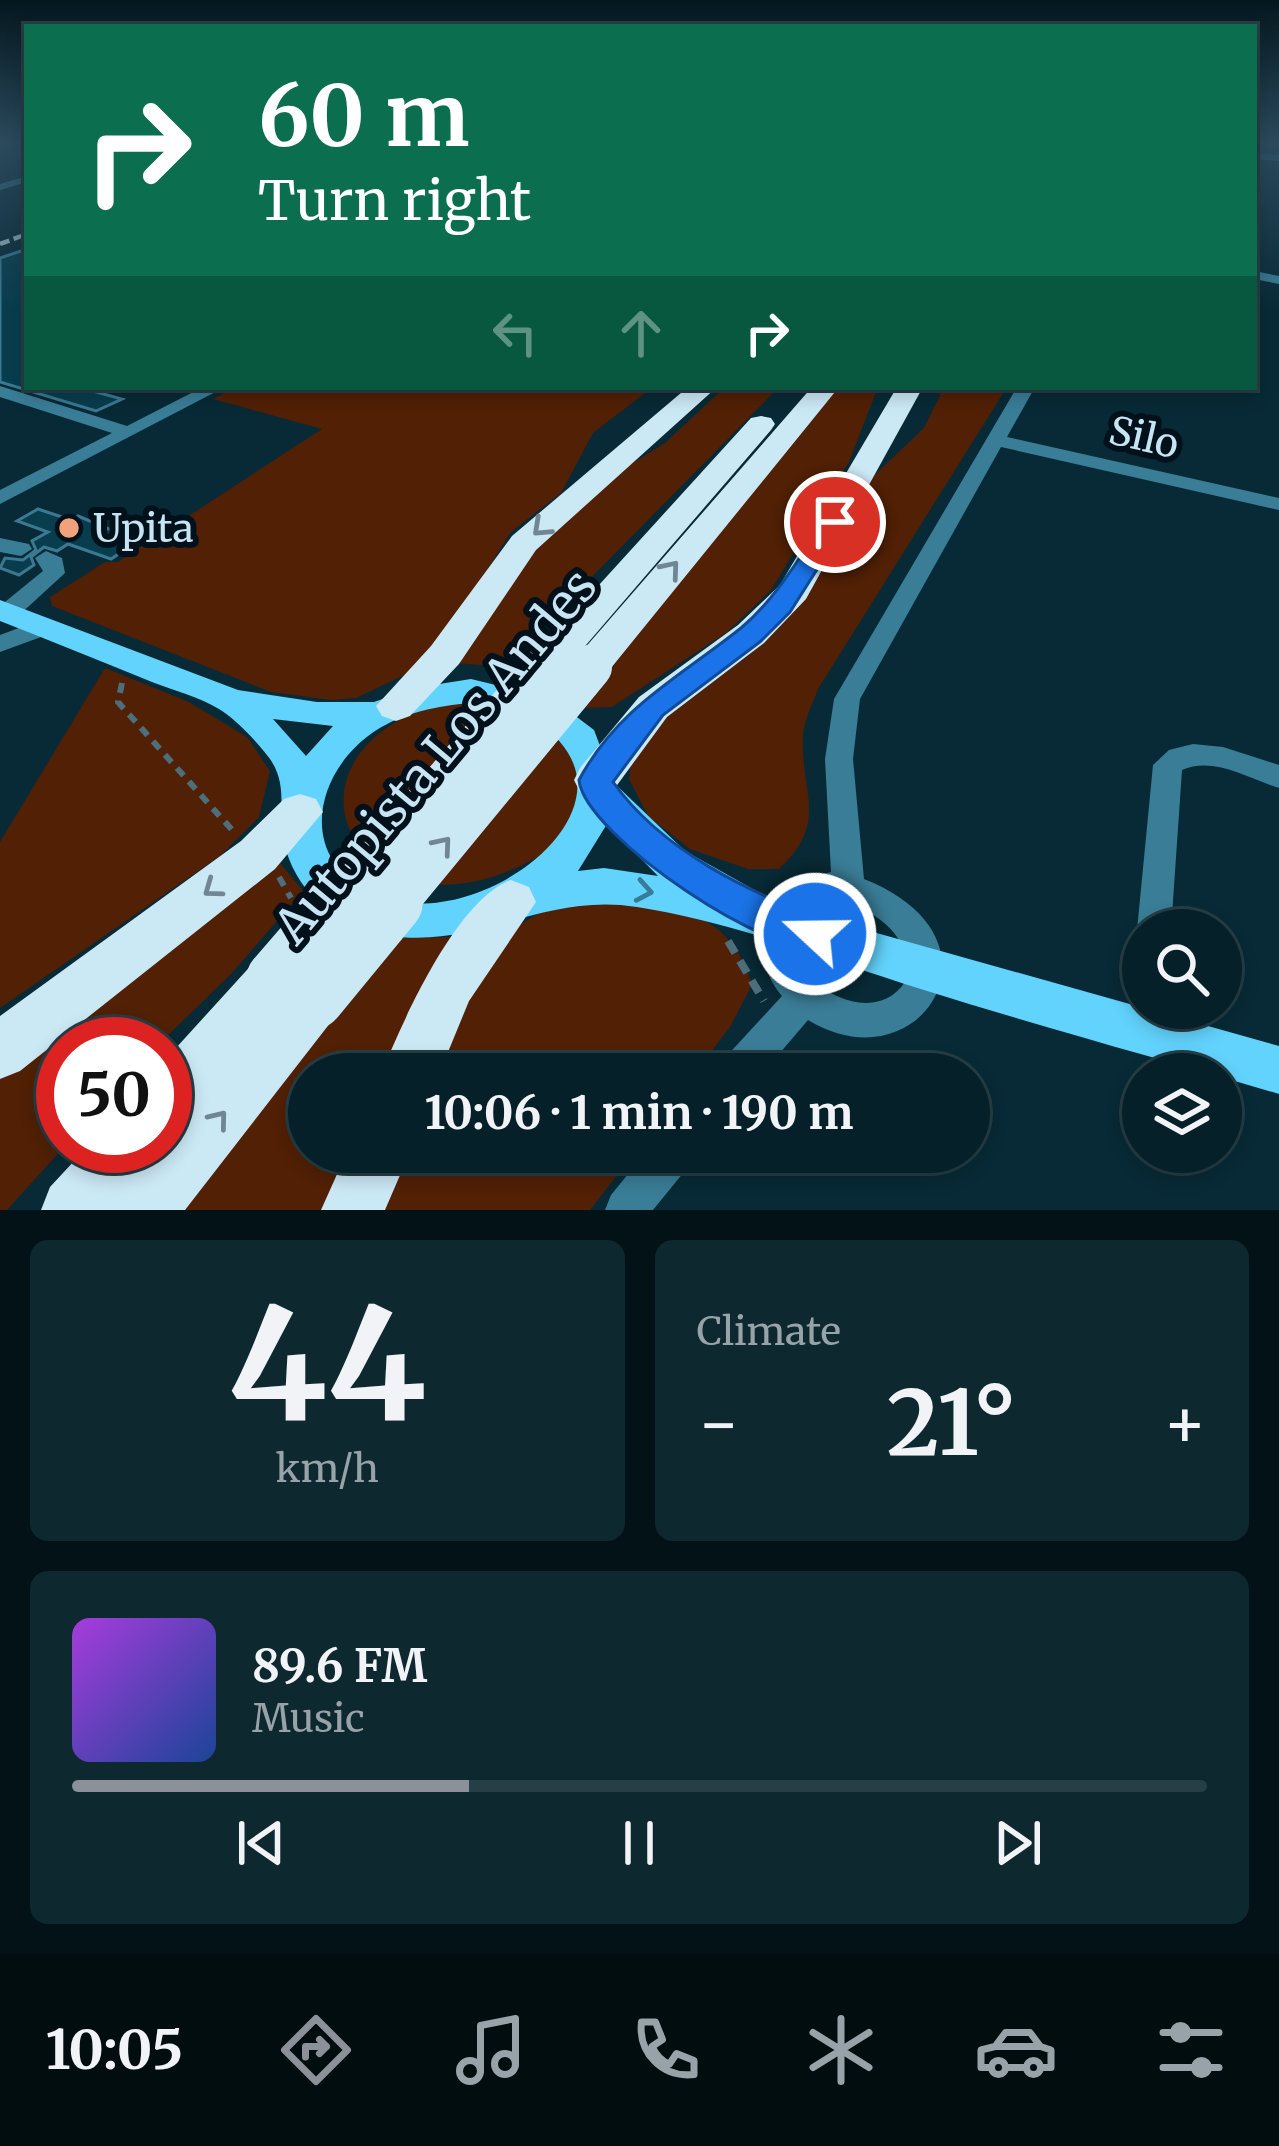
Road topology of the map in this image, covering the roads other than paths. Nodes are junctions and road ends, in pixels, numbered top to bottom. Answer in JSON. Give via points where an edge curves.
{"nodes":[{"id":1,"x":180,"y":390,"type":"edge"},
{"id":2,"x":209,"y":390,"type":"edge"},
{"id":3,"x":701,"y":390,"type":"edge"},
{"id":4,"x":795,"y":390,"type":"edge"},
{"id":5,"x":823,"y":390,"type":"edge"},
{"id":6,"x":908,"y":390,"type":"edge"},
{"id":7,"x":1024,"y":390,"type":"edge"},
{"id":8,"x":0,"y":391,"type":"edge"},
{"id":9,"x":120,"y":428,"type":"junction"},
{"id":10,"x":994,"y":440,"type":"junction"},
{"id":11,"x":0,"y":479,"type":"edge"},
{"id":12,"x":0,"y":498,"type":"edge"},
{"id":13,"x":1279,"y":504,"type":"edge"},
{"id":14,"x":46,"y":558,"type":"dead end"},
{"id":15,"x":2,"y":622,"type":"edge"},
{"id":16,"x":579,"y":654,"type":"junction"},
{"id":17,"x":232,"y":701,"type":"junction"},
{"id":18,"x":387,"y":710,"type":"junction"},
{"id":19,"x":1279,"y":777,"type":"edge"},
{"id":20,"x":596,"y":785,"type":"junction"},
{"id":21,"x":302,"y":805,"type":"junction"},
{"id":22,"x":848,"y":886,"type":"junction"},
{"id":23,"x":519,"y":898,"type":"junction"},
{"id":24,"x":1156,"y":909,"type":"edge"},
{"id":25,"x":779,"y":922,"type":"junction"},
{"id":26,"x":925,"y":970,"type":"junction"},
{"id":27,"x":295,"y":989,"type":"junction"},
{"id":28,"x":804,"y":998,"type":"junction"},
{"id":29,"x":1122,"y":1014,"type":"edge"},
{"id":30,"x":1171,"y":1029,"type":"edge"},
{"id":31,"x":0,"y":1051,"type":"edge"},
{"id":32,"x":419,"y":1053,"type":"edge"},
{"id":33,"x":756,"y":1053,"type":"edge"},
{"id":34,"x":1279,"y":1070,"type":"edge"},
{"id":35,"x":192,"y":1080,"type":"edge"},
{"id":36,"x":105,"y":1173,"type":"edge"},
{"id":37,"x":370,"y":1173,"type":"edge"},
{"id":38,"x":656,"y":1173,"type":"edge"},
{"id":39,"x":73,"y":1210,"type":"edge"},
{"id":40,"x":145,"y":1210,"type":"edge"},
{"id":41,"x":353,"y":1210,"type":"edge"},
{"id":42,"x":626,"y":1210,"type":"edge"}],
"edges":[{"from":1,"to":9,"type":"street"},
{"from":2,"to":9,"type":"street"},
{"from":3,"to":18,"type":"highway","one_way":true,"via":[[524,543],[445,655]]},
{"from":4,"to":16,"type":"highway","name":"Autopista Los Andes"},
{"from":16,"to":5,"type":"highway","name":"Autopista Los Andes","one_way":true},
{"from":6,"to":20,"type":"highway","via":[[794,591],[751,634],[652,707]]},
{"from":7,"to":10,"type":"street"},
{"from":8,"to":9,"type":"street"},
{"from":9,"to":11,"type":"street"},
{"from":9,"to":12,"type":"street"},
{"from":10,"to":13,"type":"street","name":"Silo"},
{"from":10,"to":22,"type":"street","via":[[847,700],[838,759]]},
{"from":14,"to":15,"type":"street","via":[[54,573]]},
{"from":15,"to":17,"type":"main road","via":[[44,627]]},
{"from":16,"to":27,"type":"highway","name":"Autopista Los Andes","bridge":true},
{"from":17,"to":18,"type":"main road","via":[[317,713]]},
{"from":17,"to":21,"type":"main road","via":[[288,755]]},
{"from":18,"to":20,"type":"main road","via":[[442,692],[526,700],[584,744]]},
{"from":18,"to":21,"type":"main road","via":[[330,750]]},
{"from":19,"to":24,"type":"street","via":[[1197,755],[1168,765]]},
{"from":20,"to":23,"type":"main road","via":[[577,848]]},
{"from":20,"to":25,"type":"main road","via":[[671,863]]},
{"from":21,"to":23,"type":"main road","via":[[303,852],[334,894],[358,909],[455,920]]},
{"from":21,"to":31,"type":"highway","one_way":true,"via":[[258,855]]},
{"from":22,"to":25,"type":"street","via":[[798,898]]},
{"from":22,"to":26,"type":"street","via":[[882,898],[910,922]]},
{"from":23,"to":25,"type":"main road","one_way":true,"via":[[639,889]]},
{"from":23,"to":32,"type":"highway","via":[[449,985]]},
{"from":25,"to":26,"type":"main road"},
{"from":25,"to":28,"type":"street","via":[[776,953]]},
{"from":26,"to":28,"type":"street","via":[[912,1001],[881,1018],[841,1018]]},
{"from":26,"to":29,"type":"main road"},
{"from":27,"to":35,"type":"highway","name":"Autopista Los Andes"},
{"from":40,"to":27,"type":"highway","name":"Autopista Los Andes","one_way":true},
{"from":28,"to":33,"type":"street"},
{"from":30,"to":34,"type":"main road"},
{"from":36,"to":39,"type":"highway"},
{"from":37,"to":41,"type":"highway"},
{"from":38,"to":42,"type":"street"}]}
